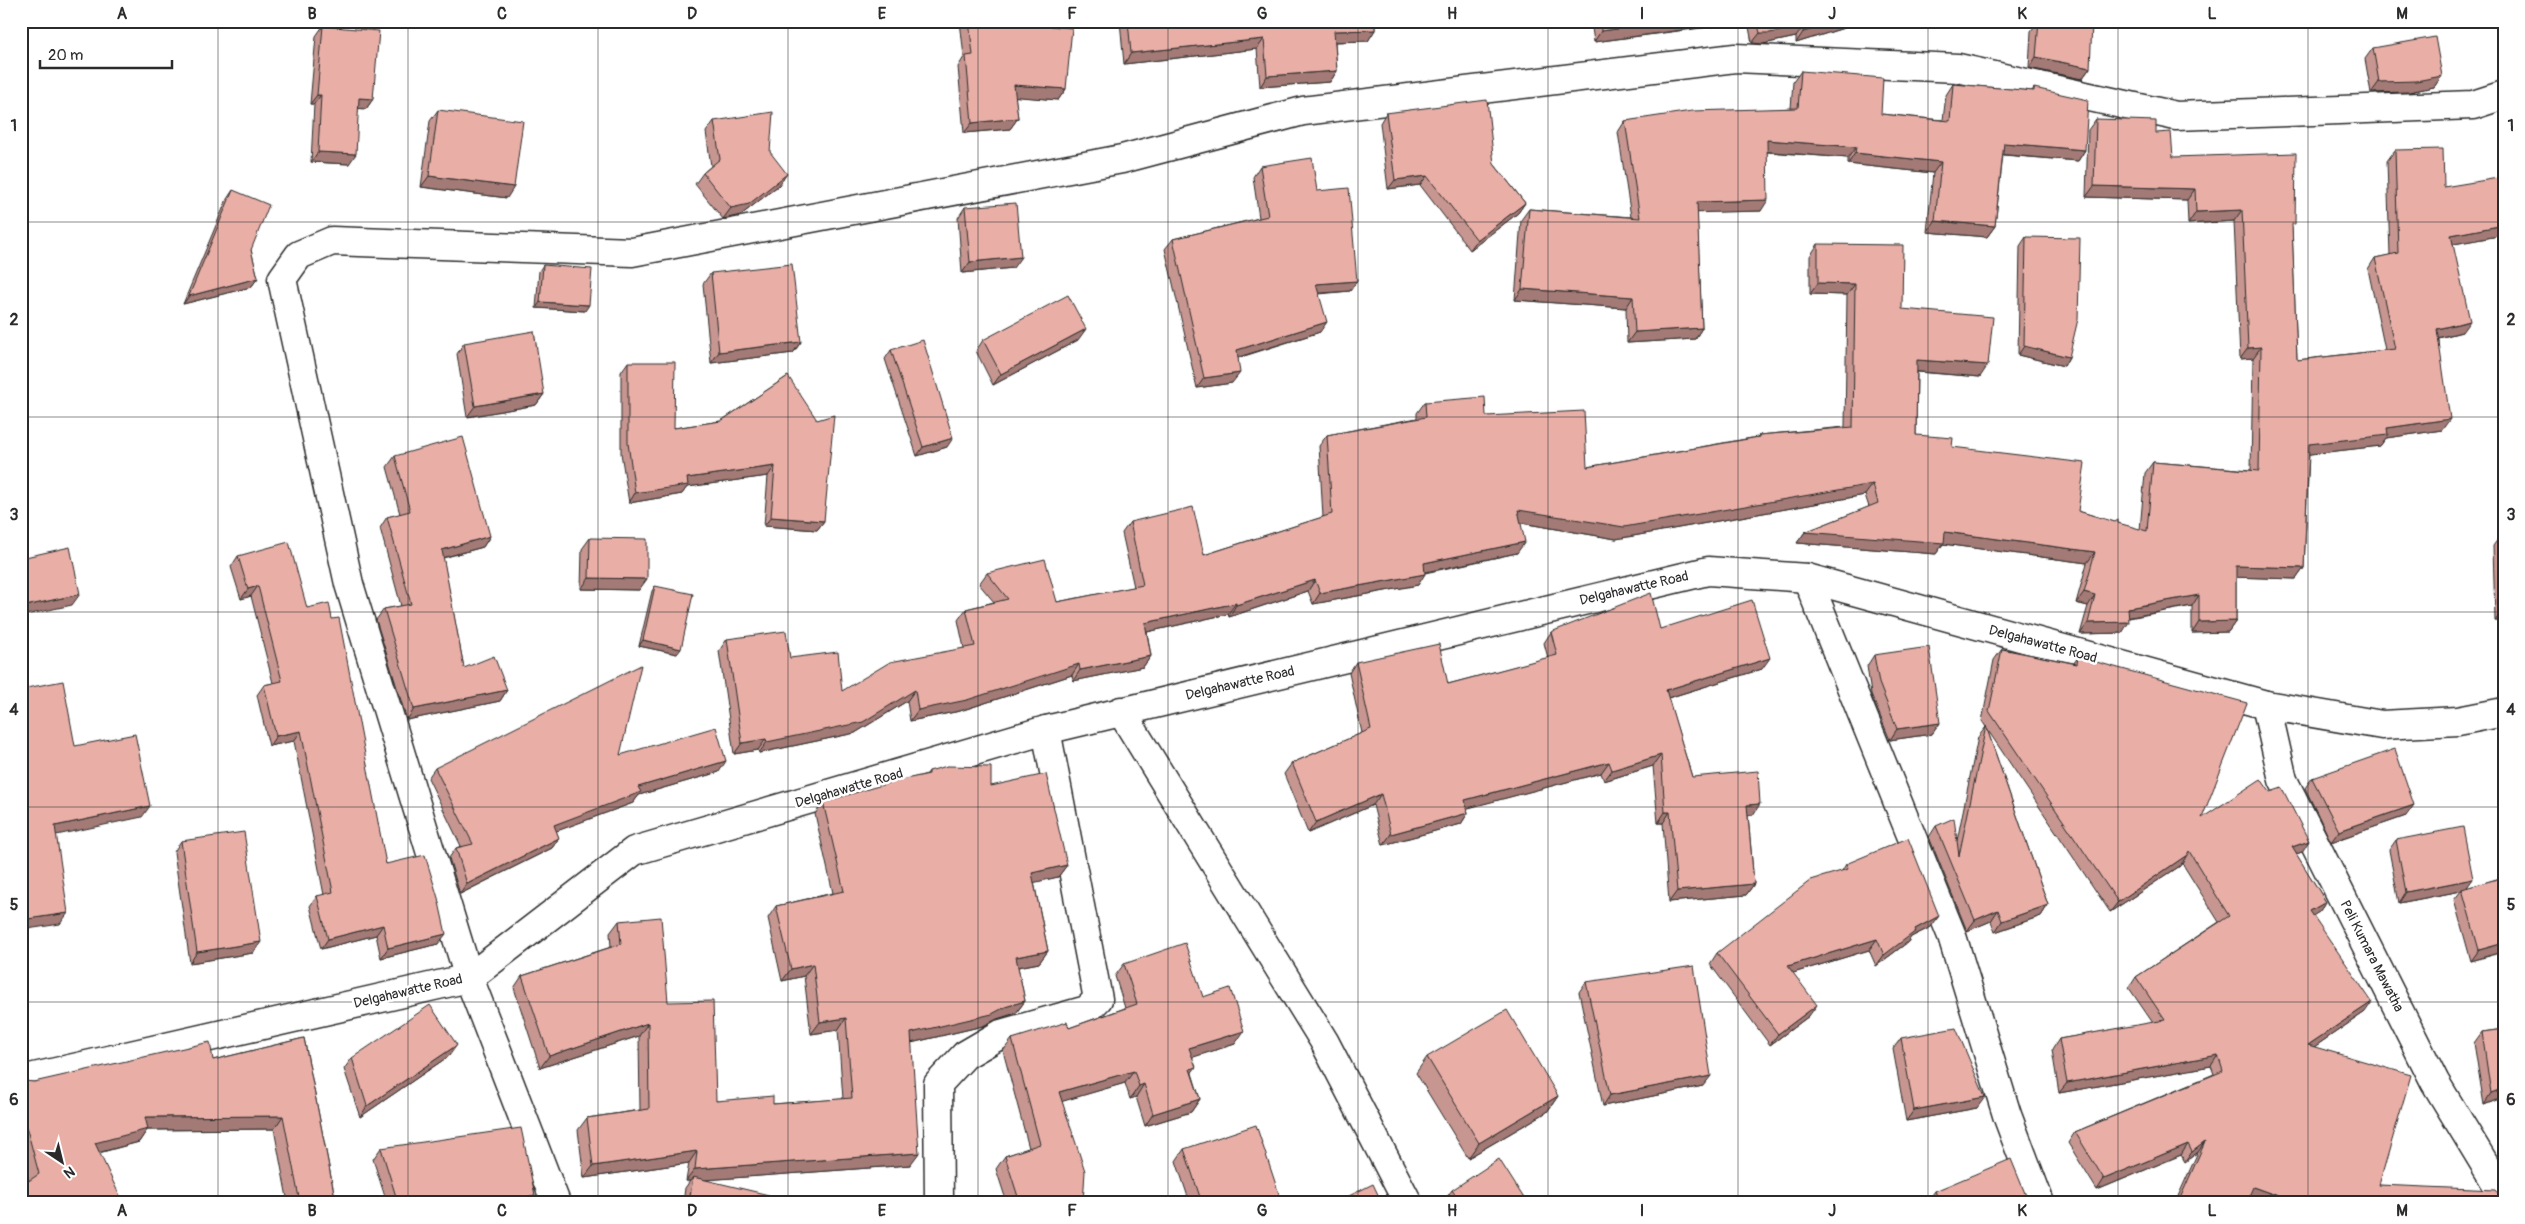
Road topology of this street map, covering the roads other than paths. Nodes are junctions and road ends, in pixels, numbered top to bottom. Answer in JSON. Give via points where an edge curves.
{"nodes":[{"id":1,"x":2504,"y":95,"type":"edge"},
{"id":2,"x":1807,"y":578,"type":"junction"},
{"id":3,"x":2266,"y":705,"type":"junction"},
{"id":4,"x":1122,"y":711,"type":"junction"},
{"id":5,"x":2504,"y":712,"type":"edge"},
{"id":6,"x":1046,"y":730,"type":"junction"},
{"id":7,"x":469,"y":978,"type":"junction"},
{"id":8,"x":21,"y":1080,"type":"edge"},
{"id":9,"x":2504,"y":1196,"type":"edge"},
{"id":10,"x":556,"y":1203,"type":"edge"},
{"id":11,"x":939,"y":1203,"type":"edge"},
{"id":12,"x":1408,"y":1203,"type":"edge"},
{"id":13,"x":2040,"y":1203,"type":"edge"}],
"edges":[{"from":1,"to":7,"type":"street","via":[[2473,105],[2176,116],[1958,68],[1735,58],[1303,111],[1122,159],[632,252],[332,241],[299,254],[282,279],[349,584]]},
{"from":2,"to":3,"type":"street","name":"Delgahawatte Road"},
{"from":2,"to":4,"type":"street","name":"Delgahawatte Road","via":[[1708,571]]},
{"from":2,"to":13,"type":"street","via":[[1952,936],[2007,1115]]},
{"from":3,"to":5,"type":"street","name":"Delgahawatte Road","via":[[2382,725],[2458,721]]},
{"from":3,"to":9,"type":"street","name":"Peli Kumara Mawatha","via":[[2283,780],[2435,1082]]},
{"from":4,"to":6,"type":"street","name":"Delgahawatte Road"},
{"from":4,"to":12,"type":"street","via":[[1324,1041]]},
{"from":6,"to":7,"type":"street","name":"Delgahawatte Road","via":[[634,851]]},
{"from":6,"to":11,"type":"street","via":[[1098,1000],[1087,1010],[1001,1034],[965,1055],[938,1084]]},
{"from":7,"to":8,"type":"street","name":"Delgahawatte Road"},
{"from":7,"to":10,"type":"street"}]}
